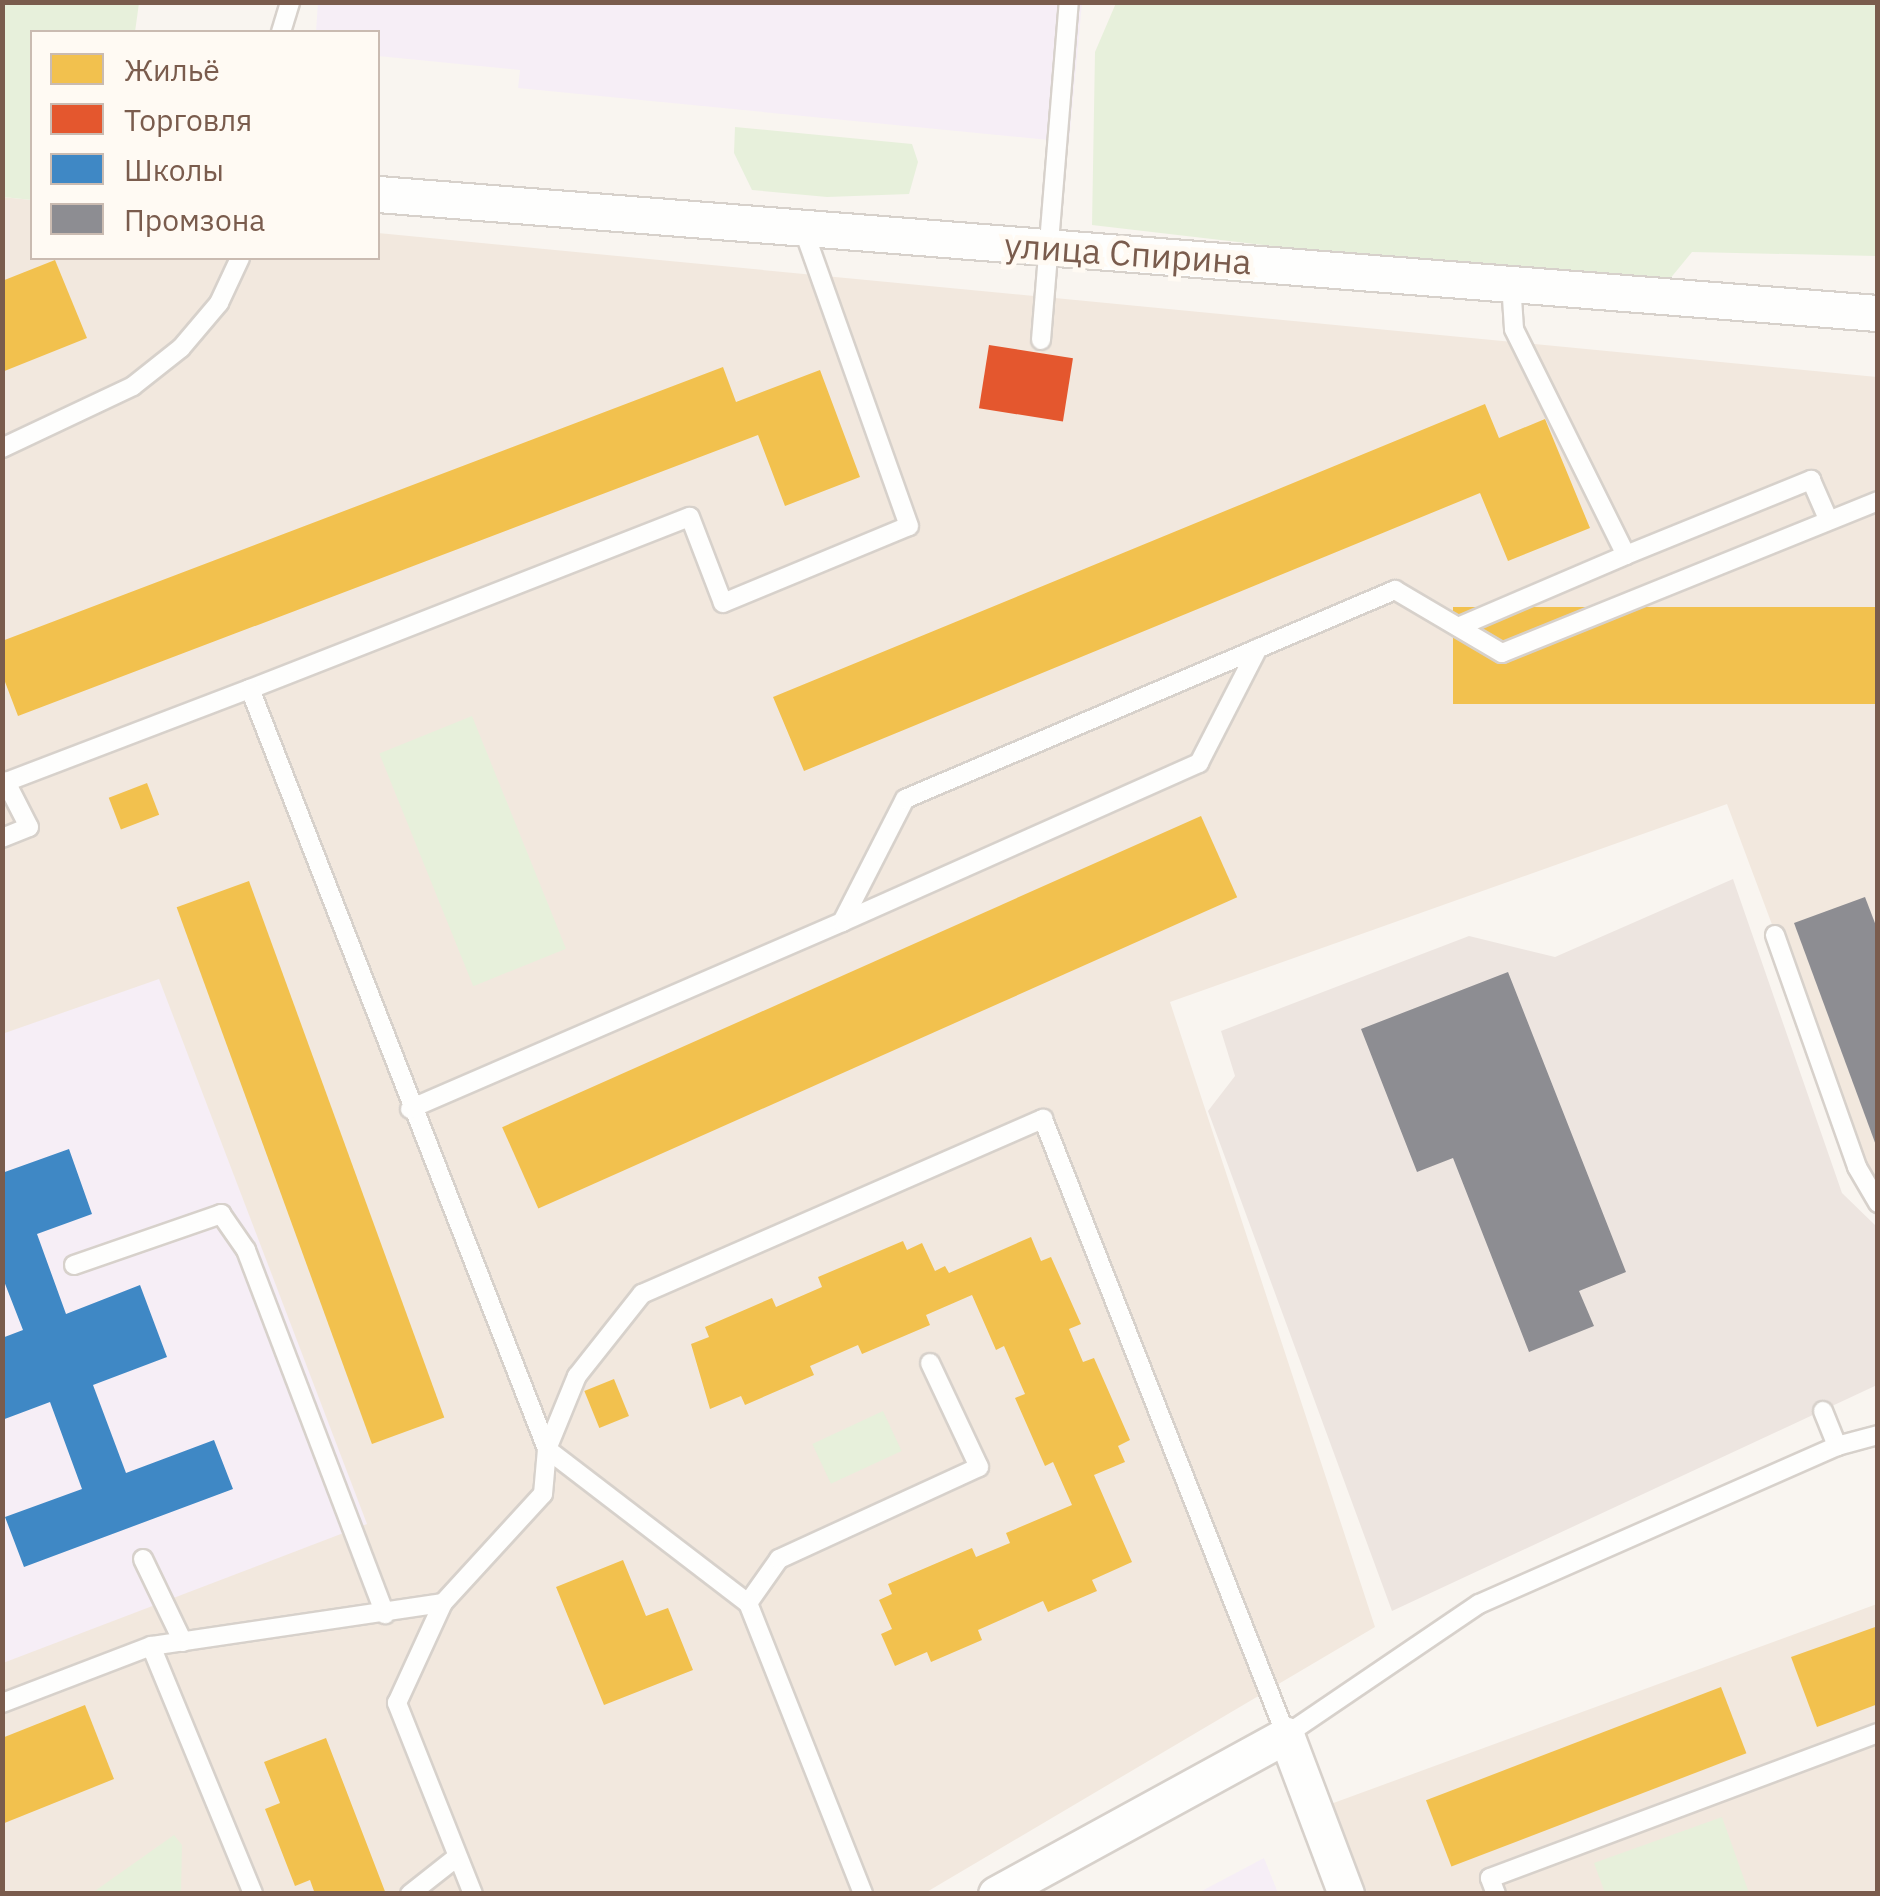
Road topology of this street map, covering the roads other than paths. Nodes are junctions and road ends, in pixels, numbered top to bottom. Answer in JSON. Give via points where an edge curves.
{"nodes":[{"id":1,"x":290,"y":2,"type":"edge"},
{"id":2,"x":1069,"y":2,"type":"edge"},
{"id":3,"x":282,"y":30,"type":"edge"},
{"id":4,"x":380,"y":194,"type":"edge"},
{"id":5,"x":802,"y":226,"type":"junction"},
{"id":6,"x":1049,"y":248,"type":"junction"},
{"id":7,"x":239,"y":260,"type":"edge"},
{"id":8,"x":1511,"y":283,"type":"junction"},
{"id":9,"x":1878,"y":313,"type":"edge"},
{"id":10,"x":1041,"y":340,"type":"dead end"},
{"id":11,"x":2,"y":448,"type":"edge"},
{"id":12,"x":1878,"y":501,"type":"edge"},
{"id":13,"x":1828,"y":519,"type":"junction"},
{"id":14,"x":1626,"y":555,"type":"junction"},
{"id":15,"x":1458,"y":627,"type":"junction"},
{"id":16,"x":1258,"y":648,"type":"junction"},
{"id":17,"x":250,"y":689,"type":"junction"},
{"id":18,"x":4,"y":778,"type":"edge"},
{"id":19,"x":2,"y":838,"type":"edge"},
{"id":20,"x":842,"y":922,"type":"junction"},
{"id":21,"x":1774,"y":935,"type":"dead end"},
{"id":22,"x":410,"y":1110,"type":"junction"},
{"id":23,"x":1878,"y":1203,"type":"edge"},
{"id":24,"x":74,"y":1265,"type":"dead end"},
{"id":25,"x":930,"y":1364,"type":"dead end"},
{"id":26,"x":1823,"y":1411,"type":"dead end"},
{"id":27,"x":1878,"y":1435,"type":"edge"},
{"id":28,"x":1836,"y":1446,"type":"junction"},
{"id":29,"x":546,"y":1449,"type":"junction"},
{"id":30,"x":143,"y":1559,"type":"dead end"},
{"id":31,"x":443,"y":1603,"type":"junction"},
{"id":32,"x":748,"y":1603,"type":"junction"},
{"id":33,"x":385,"y":1614,"type":"junction"},
{"id":34,"x":184,"y":1642,"type":"junction"},
{"id":35,"x":151,"y":1646,"type":"junction"},
{"id":36,"x":2,"y":1703,"type":"edge"},
{"id":37,"x":1878,"y":1733,"type":"edge"},
{"id":38,"x":1286,"y":1735,"type":"junction"},
{"id":39,"x":457,"y":1857,"type":"junction"},
{"id":40,"x":253,"y":1894,"type":"edge"},
{"id":41,"x":410,"y":1894,"type":"edge"},
{"id":42,"x":474,"y":1894,"type":"edge"},
{"id":43,"x":863,"y":1894,"type":"edge"},
{"id":44,"x":996,"y":1894,"type":"edge"},
{"id":45,"x":1346,"y":1894,"type":"edge"},
{"id":46,"x":1496,"y":1894,"type":"edge"}],
"edges":[{"from":1,"to":3,"type":"lane"},
{"from":2,"to":6,"type":"lane"},
{"from":4,"to":5,"type":"street","name":"улица Спирина"},
{"from":5,"to":6,"type":"street","name":"улица Спирина"},
{"from":5,"to":17,"type":"lane","via":[[909,526],[724,603],[690,517]]},
{"from":6,"to":8,"type":"street","name":"улица Спирина"},
{"from":6,"to":10,"type":"lane"},
{"from":7,"to":11,"type":"lane","via":[[219,303],[181,348],[133,386]]},
{"from":8,"to":9,"type":"street","name":"улица Спирина"},
{"from":8,"to":14,"type":"lane","via":[[1514,329]]},
{"from":12,"to":13,"type":"lane"},
{"from":13,"to":14,"type":"lane","via":[[1811,480]]},
{"from":13,"to":15,"type":"lane","via":[[1502,653]]},
{"from":14,"to":15,"type":"lane"},
{"from":15,"to":16,"type":"lane","via":[[1394,590]]},
{"from":16,"to":20,"type":"lane","via":[[1199,763]]},
{"from":16,"to":20,"type":"lane","via":[[905,799]]},
{"from":17,"to":18,"type":"lane"},
{"from":17,"to":22,"type":"lane"},
{"from":18,"to":19,"type":"lane","via":[[29,828]]},
{"from":20,"to":22,"type":"lane"},
{"from":21,"to":23,"type":"lane","via":[[1857,1166]]},
{"from":22,"to":29,"type":"lane"},
{"from":24,"to":33,"type":"lane","via":[[221,1214],[246,1250]]},
{"from":25,"to":32,"type":"lane","via":[[978,1467],[779,1559]]},
{"from":26,"to":28,"type":"lane"},
{"from":27,"to":28,"type":"lane"},
{"from":28,"to":38,"type":"lane","via":[[1479,1604]]},
{"from":29,"to":31,"type":"lane","via":[[543,1494]]},
{"from":29,"to":32,"type":"lane"},
{"from":29,"to":38,"type":"lane","via":[[577,1376],[642,1294],[1043,1119]]},
{"from":30,"to":34,"type":"lane"},
{"from":31,"to":33,"type":"lane"},
{"from":31,"to":39,"type":"lane","via":[[397,1702]]},
{"from":32,"to":43,"type":"lane"},
{"from":33,"to":34,"type":"lane"},
{"from":34,"to":35,"type":"lane"},
{"from":35,"to":36,"type":"lane"},
{"from":35,"to":40,"type":"lane"},
{"from":37,"to":46,"type":"lane","via":[[1490,1878]]},
{"from":38,"to":44,"type":"street"},
{"from":38,"to":45,"type":"street"},
{"from":39,"to":41,"type":"lane"},
{"from":39,"to":42,"type":"lane"}]}
